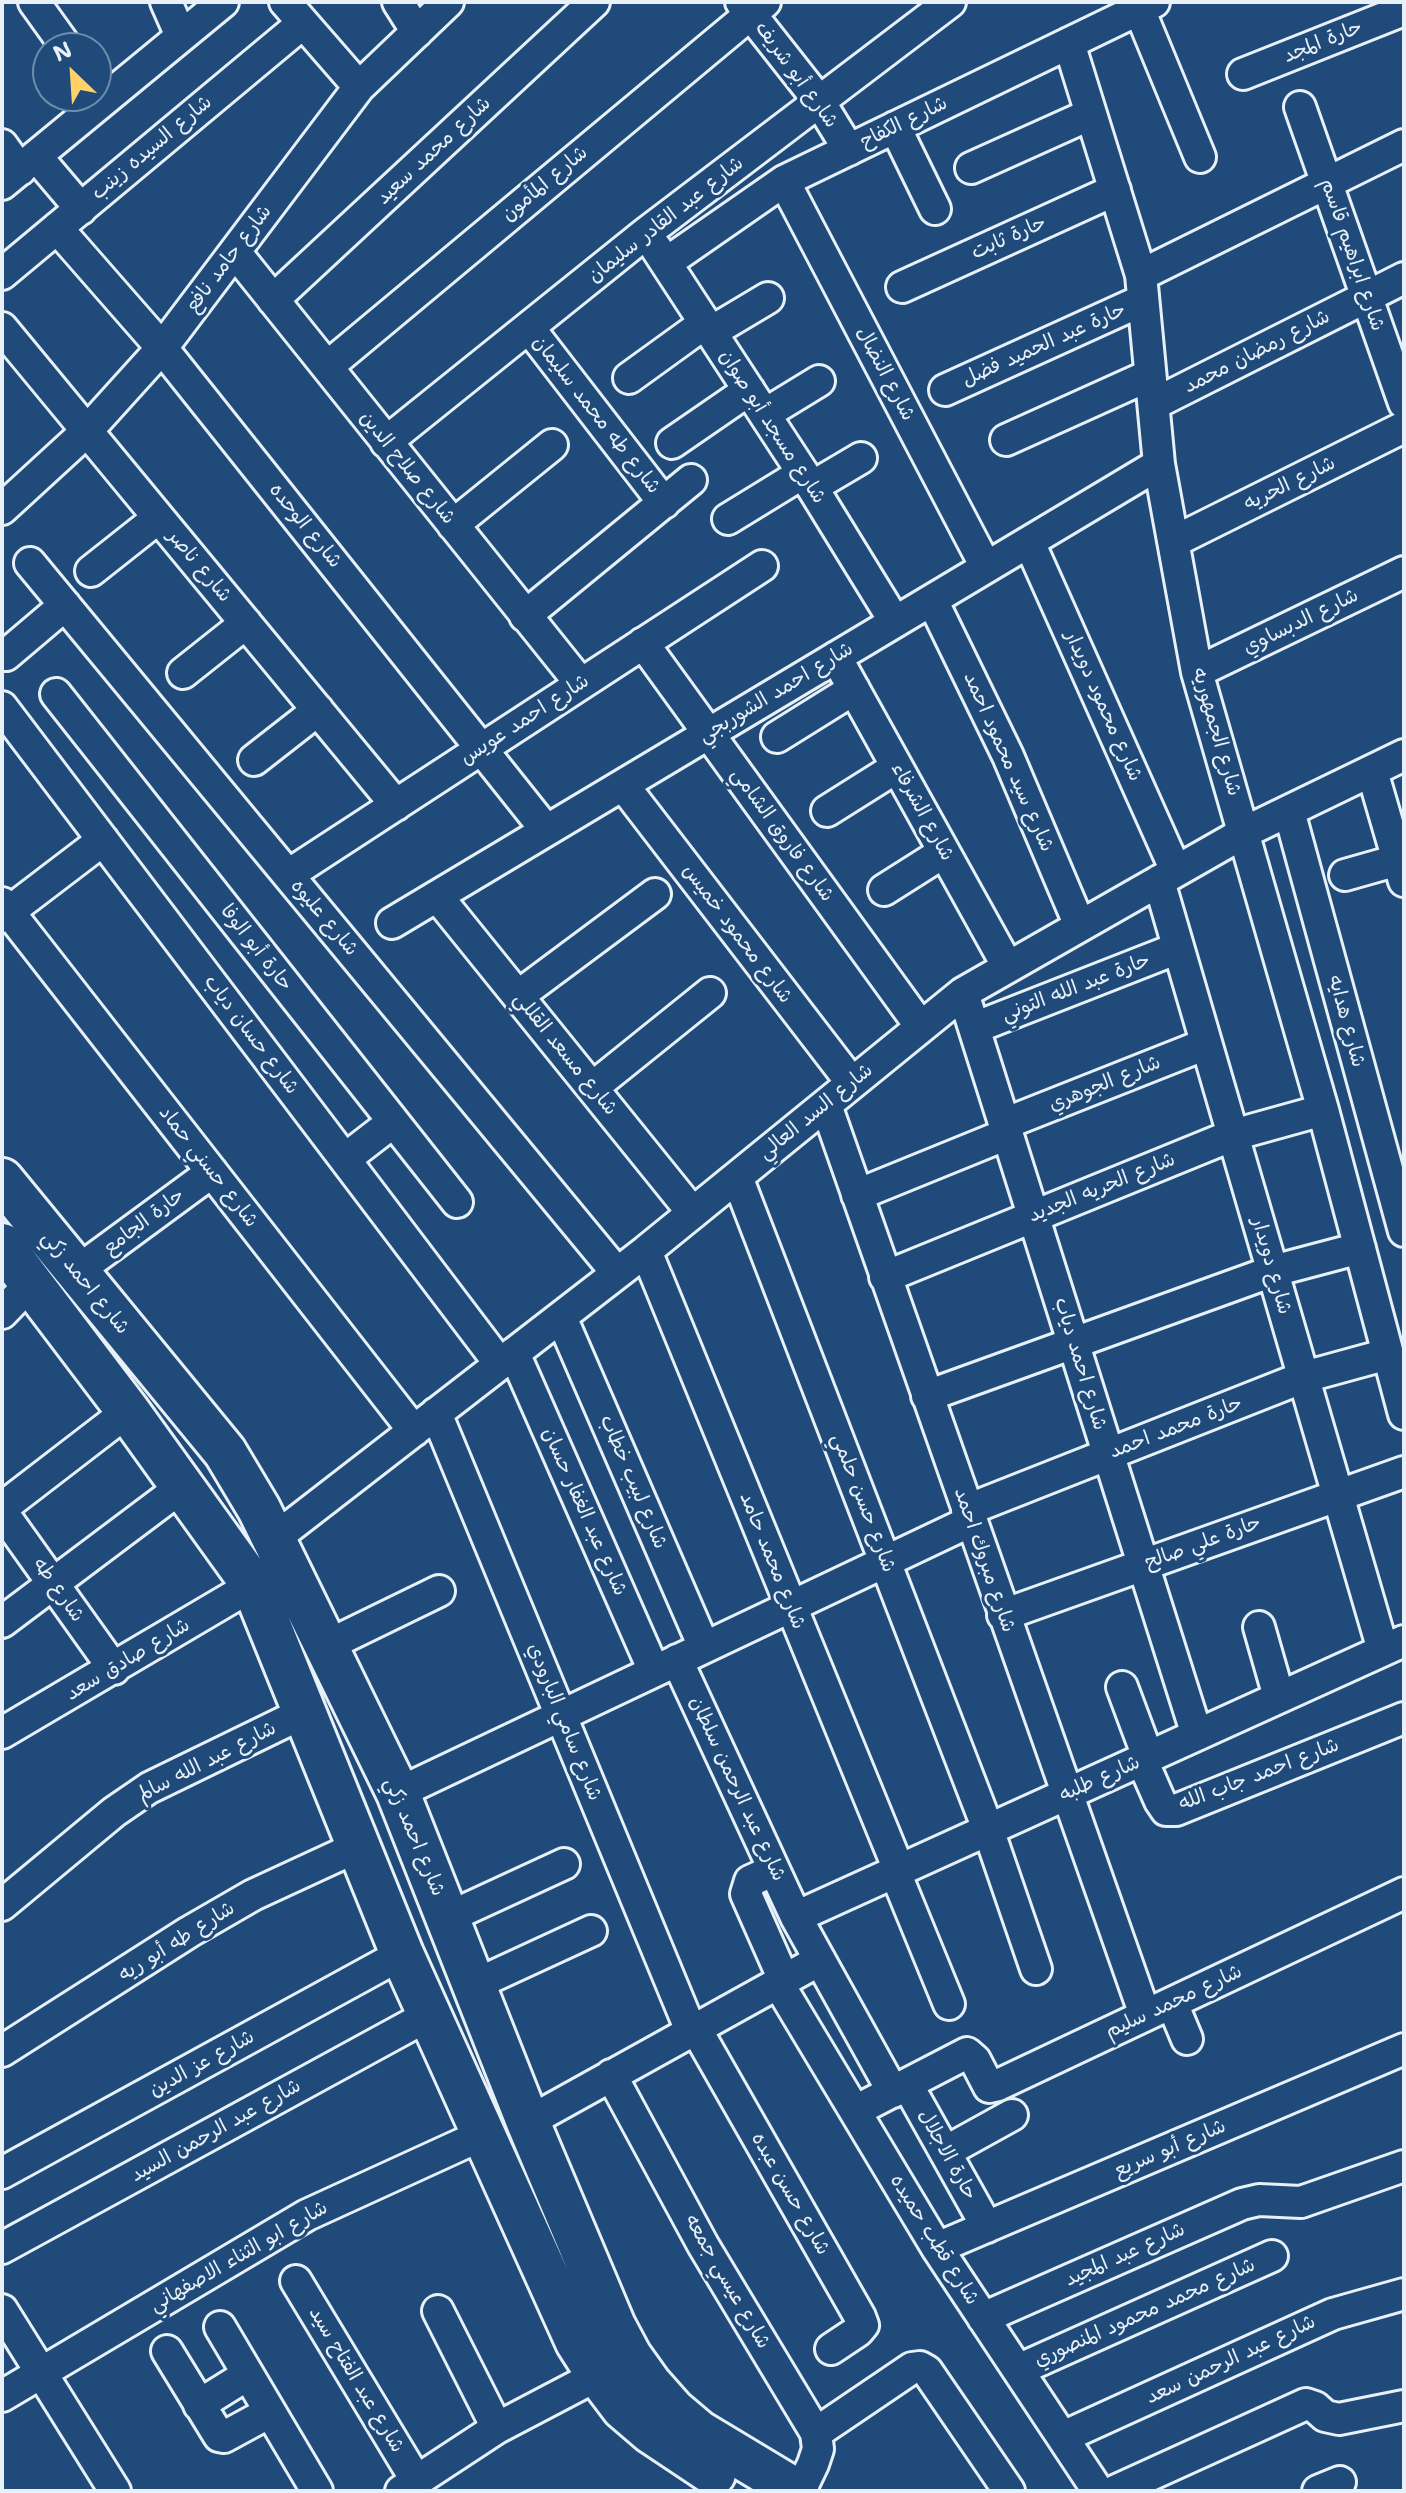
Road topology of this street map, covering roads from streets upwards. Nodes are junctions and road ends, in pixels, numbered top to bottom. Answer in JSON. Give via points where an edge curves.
{"nodes":[{"id":1,"x":34,"y":2,"type":"edge"},
{"id":2,"x":166,"y":2,"type":"edge"},
{"id":3,"x":223,"y":2,"type":"edge"},
{"id":4,"x":398,"y":2,"type":"edge"},
{"id":5,"x":448,"y":2,"type":"edge"},
{"id":6,"x":594,"y":2,"type":"edge"},
{"id":7,"x":950,"y":2,"type":"edge"},
{"id":8,"x":752,"y":6,"type":"edge"},
{"id":9,"x":1146,"y":6,"type":"edge"},
{"id":10,"x":1404,"y":10,"type":"edge"},
{"id":11,"x":294,"y":12,"type":"edge"},
{"id":12,"x":56,"y":32,"type":"edge"},
{"id":13,"x":417,"y":32,"type":"junction"},
{"id":14,"x":181,"y":36,"type":"junction"},
{"id":15,"x":1069,"y":43,"type":"junction"},
{"id":16,"x":1243,"y":74,"type":"dead end"},
{"id":17,"x":112,"y":86,"type":"edge"},
{"id":18,"x":359,"y":87,"type":"junction"},
{"id":19,"x":819,"y":101,"type":"junction"},
{"id":20,"x":1300,"y":107,"type":"dead end"},
{"id":21,"x":82,"y":112,"type":"edge"},
{"id":22,"x":1091,"y":114,"type":"junction"},
{"id":23,"x":895,"y":127,"type":"junction"},
{"id":24,"x":2,"y":145,"type":"edge"},
{"id":25,"x":1404,"y":145,"type":"edge"},
{"id":26,"x":849,"y":150,"type":"junction"},
{"id":27,"x":1200,"y":157,"type":"dead end"},
{"id":28,"x":971,"y":168,"type":"dead end"},
{"id":29,"x":19,"y":170,"type":"edge"},
{"id":30,"x":784,"y":181,"type":"junction"},
{"id":31,"x":1327,"y":183,"type":"junction"},
{"id":32,"x":1115,"y":190,"type":"junction"},
{"id":33,"x":81,"y":209,"type":"junction"},
{"id":34,"x":935,"y":209,"type":"dead end"},
{"id":35,"x":57,"y":228,"type":"junction"},
{"id":36,"x":646,"y":233,"type":"junction"},
{"id":37,"x":235,"y":252,"type":"junction"},
{"id":38,"x":666,"y":263,"type":"junction"},
{"id":39,"x":2,"y":274,"type":"edge"},
{"id":40,"x":1404,"y":278,"type":"edge"},
{"id":41,"x":902,"y":287,"type":"dead end"},
{"id":42,"x":1142,"y":287,"type":"junction"},
{"id":43,"x":1367,"y":297,"type":"junction"},
{"id":44,"x":768,"y":298,"type":"dead end"},
{"id":45,"x":273,"y":300,"type":"junction"},
{"id":46,"x":529,"y":328,"type":"junction"},
{"id":47,"x":708,"y":328,"type":"junction"},
{"id":48,"x":5,"y":338,"type":"edge"},
{"id":49,"x":162,"y":348,"type":"junction"},
{"id":50,"x":327,"y":367,"type":"junction"},
{"id":51,"x":629,"y":378,"type":"dead end"},
{"id":52,"x":819,"y":381,"type":"dead end"},
{"id":53,"x":945,"y":390,"type":"dead end"},
{"id":54,"x":1152,"y":390,"type":"junction"},
{"id":55,"x":757,"y":402,"type":"junction"},
{"id":56,"x":1404,"y":403,"type":"edge"},
{"id":57,"x":1404,"y":427,"type":"edge"},
{"id":58,"x":87,"y":431,"type":"junction"},
{"id":59,"x":1006,"y":440,"type":"dead end"},
{"id":60,"x":386,"y":442,"type":"junction"},
{"id":61,"x":672,"y":443,"type":"dead end"},
{"id":62,"x":552,"y":445,"type":"dead end"},
{"id":63,"x":861,"y":458,"type":"dead end"},
{"id":64,"x":1159,"y":464,"type":"junction"},
{"id":65,"x":691,"y":480,"type":"dead end"},
{"id":66,"x":808,"y":480,"type":"junction"},
{"id":67,"x":664,"y":503,"type":"junction"},
{"id":68,"x":2,"y":509,"type":"edge"},
{"id":69,"x":158,"y":518,"type":"junction"},
{"id":70,"x":728,"y":519,"type":"dead end"},
{"id":71,"x":453,"y":525,"type":"junction"},
{"id":72,"x":1175,"y":541,"type":"junction"},
{"id":73,"x":1029,"y":542,"type":"junction"},
{"id":74,"x":30,"y":563,"type":"dead end"},
{"id":75,"x":762,"y":566,"type":"dead end"},
{"id":76,"x":986,"y":567,"type":"junction"},
{"id":77,"x":91,"y":571,"type":"dead end"},
{"id":78,"x":1404,"y":572,"type":"edge"},
{"id":79,"x":932,"y":600,"type":"junction"},
{"id":80,"x":65,"y":605,"type":"junction"},
{"id":81,"x":525,"y":616,"type":"junction"},
{"id":82,"x":895,"y":622,"type":"junction"},
{"id":83,"x":246,"y":623,"type":"junction"},
{"id":84,"x":643,"y":643,"type":"junction"},
{"id":85,"x":6,"y":655,"type":"dead end"},
{"id":86,"x":836,"y":657,"type":"junction"},
{"id":87,"x":1197,"y":672,"type":"junction"},
{"id":88,"x":183,"y":673,"type":"dead end"},
{"id":89,"x":581,"y":684,"type":"junction"},
{"id":90,"x":854,"y":689,"type":"junction"},
{"id":91,"x":56,"y":694,"type":"dead end"},
{"id":92,"x":2,"y":707,"type":"edge"},
{"id":93,"x":318,"y":710,"type":"junction"},
{"id":94,"x":709,"y":733,"type":"junction"},
{"id":95,"x":777,"y":737,"type":"dead end"},
{"id":96,"x":483,"y":748,"type":"junction"},
{"id":97,"x":1404,"y":755,"type":"edge"},
{"id":98,"x":254,"y":760,"type":"dead end"},
{"id":99,"x":897,"y":767,"type":"junction"},
{"id":100,"x":1372,"y":771,"type":"junction"},
{"id":101,"x":623,"y":785,"type":"junction"},
{"id":102,"x":396,"y":805,"type":"junction"},
{"id":103,"x":827,"y":811,"type":"dead end"},
{"id":104,"x":1289,"y":811,"type":"junction"},
{"id":105,"x":546,"y":830,"type":"junction"},
{"id":106,"x":1245,"y":832,"type":"junction"},
{"id":107,"x":103,"y":840,"type":"junction"},
{"id":108,"x":944,"y":852,"type":"junction"},
{"id":109,"x":1401,"y":870,"type":"edge"},
{"id":110,"x":288,"y":875,"type":"junction"},
{"id":111,"x":1345,"y":875,"type":"dead end"},
{"id":112,"x":1168,"y":876,"type":"junction"},
{"id":113,"x":884,"y":890,"type":"dead end"},
{"id":114,"x":655,"y":894,"type":"dead end"},
{"id":115,"x":437,"y":896,"type":"junction"},
{"id":116,"x":4,"y":911,"type":"edge"},
{"id":117,"x":392,"y":923,"type":"dead end"},
{"id":118,"x":1080,"y":926,"type":"junction"},
{"id":119,"x":1178,"y":948,"type":"junction"},
{"id":120,"x":1008,"y":967,"type":"junction"},
{"id":121,"x":710,"y":993,"type":"dead end"},
{"id":122,"x":963,"y":993,"type":"junction"},
{"id":123,"x":518,"y":996,"type":"junction"},
{"id":124,"x":921,"y":1027,"type":"junction"},
{"id":125,"x":974,"y":1028,"type":"junction"},
{"id":126,"x":1206,"y":1044,"type":"junction"},
{"id":127,"x":852,"y":1083,"type":"junction"},
{"id":128,"x":592,"y":1088,"type":"junction"},
{"id":129,"x":826,"y":1105,"type":"junction"},
{"id":130,"x":1323,"y":1110,"type":"junction"},
{"id":131,"x":393,"y":1122,"type":"junction"},
{"id":132,"x":1006,"y":1129,"type":"junction"},
{"id":133,"x":1233,"y":1135,"type":"junction"},
{"id":134,"x":345,"y":1159,"type":"junction"},
{"id":135,"x":212,"y":1172,"type":"junction"},
{"id":136,"x":737,"y":1177,"type":"junction"},
{"id":137,"x":2,"y":1180,"type":"edge"},
{"id":138,"x":857,"y":1195,"type":"junction"},
{"id":139,"x":457,"y":1202,"type":"dead end"},
{"id":140,"x":693,"y":1213,"type":"junction"},
{"id":141,"x":1033,"y":1216,"type":"junction"},
{"id":142,"x":1404,"y":1231,"type":"edge"},
{"id":143,"x":2,"y":1245,"type":"edge"},
{"id":144,"x":1360,"y":1248,"type":"junction"},
{"id":145,"x":646,"y":1251,"type":"junction"},
{"id":146,"x":1273,"y":1271,"type":"junction"},
{"id":147,"x":76,"y":1272,"type":"junction"},
{"id":148,"x":617,"y":1273,"type":"junction"},
{"id":149,"x":885,"y":1277,"type":"junction"},
{"id":150,"x":31,"y":1283,"type":"junction"},
{"id":151,"x":2,"y":1313,"type":"edge"},
{"id":152,"x":561,"y":1317,"type":"junction"},
{"id":153,"x":1073,"y":1342,"type":"junction"},
{"id":154,"x":1388,"y":1354,"type":"junction"},
{"id":155,"x":507,"y":1358,"type":"junction"},
{"id":156,"x":1304,"y":1377,"type":"junction"},
{"id":157,"x":927,"y":1396,"type":"junction"},
{"id":158,"x":128,"y":1411,"type":"junction"},
{"id":159,"x":1404,"y":1414,"type":"edge"},
{"id":160,"x":425,"y":1422,"type":"junction"},
{"id":161,"x":1108,"y":1454,"type":"junction"},
{"id":162,"x":1404,"y":1472,"type":"edge"},
{"id":163,"x":183,"y":1486,"type":"junction"},
{"id":164,"x":1338,"y":1495,"type":"junction"},
{"id":165,"x":2,"y":1510,"type":"edge"},
{"id":166,"x":969,"y":1516,"type":"junction"},
{"id":167,"x":274,"y":1539,"type":"junction"},
{"id":168,"x":885,"y":1562,"type":"junction"},
{"id":169,"x":1143,"y":1565,"type":"junction"},
{"id":170,"x":54,"y":1585,"type":"junction"},
{"id":171,"x":253,"y":1585,"type":"junction"},
{"id":172,"x":439,"y":1591,"type":"dead end"},
{"id":173,"x":791,"y":1606,"type":"junction"},
{"id":174,"x":1003,"y":1615,"type":"junction"},
{"id":175,"x":2,"y":1622,"type":"edge"},
{"id":176,"x":1259,"y":1627,"type":"dead end"},
{"id":177,"x":326,"y":1646,"type":"junction"},
{"id":178,"x":1394,"y":1646,"type":"edge"},
{"id":179,"x":678,"y":1660,"type":"junction"},
{"id":180,"x":114,"y":1669,"type":"junction"},
{"id":181,"x":1122,"y":1687,"type":"dead end"},
{"id":182,"x":1279,"y":1697,"type":"junction"},
{"id":183,"x":303,"y":1713,"type":"junction"},
{"id":184,"x":561,"y":1715,"type":"junction"},
{"id":185,"x":1404,"y":1718,"type":"edge"},
{"id":186,"x":2,"y":1733,"type":"edge"},
{"id":187,"x":1197,"y":1735,"type":"junction"},
{"id":188,"x":1145,"y":1758,"type":"junction"},
{"id":189,"x":398,"y":1793,"type":"junction"},
{"id":190,"x":1066,"y":1794,"type":"junction"},
{"id":191,"x":988,"y":1829,"type":"junction"},
{"id":192,"x":359,"y":1846,"type":"junction"},
{"id":193,"x":564,"y":1864,"type":"dead end"},
{"id":194,"x":774,"y":1870,"type":"junction"},
{"id":195,"x":897,"y":1871,"type":"junction"},
{"id":196,"x":1404,"y":1893,"type":"edge"},
{"id":197,"x":2,"y":1905,"type":"edge"},
{"id":198,"x":796,"y":1917,"type":"junction"},
{"id":199,"x":447,"y":1918,"type":"junction"},
{"id":200,"x":591,"y":1931,"type":"dead end"},
{"id":201,"x":402,"y":1954,"type":"junction"},
{"id":202,"x":820,"y":1960,"type":"junction"},
{"id":203,"x":1036,"y":1969,"type":"dead end"},
{"id":204,"x":781,"y":1981,"type":"junction"},
{"id":205,"x":474,"y":1985,"type":"junction"},
{"id":206,"x":1172,"y":2003,"type":"junction"},
{"id":207,"x":949,"y":2004,"type":"dead end"},
{"id":208,"x":429,"y":2015,"type":"junction"},
{"id":209,"x":1145,"y":2015,"type":"junction"},
{"id":210,"x":693,"y":2030,"type":"junction"},
{"id":211,"x":1187,"y":2039,"type":"dead end"},
{"id":212,"x":1404,"y":2049,"type":"edge"},
{"id":213,"x":2,"y":2051,"type":"edge"},
{"id":214,"x":611,"y":2075,"type":"junction"},
{"id":215,"x":900,"y":2088,"type":"junction"},
{"id":216,"x":855,"y":2111,"type":"junction"},
{"id":217,"x":1012,"y":2115,"type":"dead end"},
{"id":218,"x":528,"y":2122,"type":"junction"},
{"id":219,"x":484,"y":2134,"type":"junction"},
{"id":220,"x":945,"y":2152,"type":"junction"},
{"id":221,"x":1404,"y":2166,"type":"edge"},
{"id":222,"x":2,"y":2173,"type":"edge"},
{"id":223,"x":987,"y":2227,"type":"junction"},
{"id":224,"x":2,"y":2248,"type":"edge"},
{"id":225,"x":937,"y":2248,"type":"junction"},
{"id":226,"x":1272,"y":2256,"type":"dead end"},
{"id":227,"x":296,"y":2281,"type":"dead end"},
{"id":228,"x":1404,"y":2294,"type":"edge"},
{"id":229,"x":2,"y":2310,"type":"edge"},
{"id":230,"x":438,"y":2311,"type":"dead end"},
{"id":231,"x":983,"y":2318,"type":"junction"},
{"id":232,"x":220,"y":2327,"type":"dead end"},
{"id":233,"x":831,"y":2349,"type":"dead end"},
{"id":234,"x":167,"y":2351,"type":"dead end"},
{"id":235,"x":1018,"y":2370,"type":"junction"},
{"id":236,"x":41,"y":2373,"type":"junction"},
{"id":237,"x":247,"y":2375,"type":"junction"},
{"id":238,"x":598,"y":2375,"type":"junction"},
{"id":239,"x":2,"y":2396,"type":"edge"},
{"id":240,"x":199,"y":2405,"type":"junction"},
{"id":241,"x":1404,"y":2406,"type":"edge"},
{"id":242,"x":270,"y":2412,"type":"junction"},
{"id":243,"x":497,"y":2428,"type":"junction"},
{"id":244,"x":816,"y":2433,"type":"junction"},
{"id":245,"x":1063,"y":2437,"type":"junction"},
{"id":246,"x":408,"y":2485,"type":"edge"},
{"id":247,"x":775,"y":2488,"type":"edge"},
{"id":248,"x":115,"y":2491,"type":"edge"},
{"id":249,"x":317,"y":2491,"type":"edge"},
{"id":250,"x":1009,"y":2491,"type":"edge"},
{"id":251,"x":1098,"y":2491,"type":"edge"},
{"id":252,"x":1115,"y":2491,"type":"edge"}],
"edges":[{"from":1,"to":12,"type":"street"},
{"from":2,"to":14,"type":"street"},
{"from":3,"to":14,"type":"street"},
{"from":4,"to":13,"type":"street"},
{"from":5,"to":13,"type":"street","name":"شارع حامد نافع"},
{"from":6,"to":45,"type":"street","name":"شارع محمد سعيد"},
{"from":7,"to":19,"type":"street","name":"شارع عبد القادر سليمان"},
{"from":8,"to":19,"type":"street","name":"شارع أبو شريف"},
{"from":8,"to":50,"type":"street","name":"شارع المأمون"},
{"from":9,"to":15,"type":"street","name":"شارع الكفاح"},
{"from":9,"to":27,"type":"street"},
{"from":10,"to":16,"type":"street","name":"حارة المجد"},
{"from":11,"to":18,"type":"street"},
{"from":11,"to":33,"type":"street","name":"شارع السيده زينب"},
{"from":13,"to":18,"type":"street","name":"شارع حامد نافع"},
{"from":14,"to":17,"type":"street"},
{"from":15,"to":22,"type":"street","name":"شارع الجمهوريه"},
{"from":15,"to":23,"type":"street","name":"شارع الكفاح"},
{"from":18,"to":37,"type":"street","name":"شارع حامد نافع"},
{"from":19,"to":26,"type":"street","name":"شارع أبو شريف"},
{"from":19,"to":36,"type":"street","name":"شارع عبد القادر سليمان"},
{"from":20,"to":31,"type":"street","name":"شارع ابراهيم قاسم"},
{"from":21,"to":29,"type":"street"},
{"from":22,"to":28,"type":"street"},
{"from":22,"to":32,"type":"street","name":"شارع الجمهوريه"},
{"from":23,"to":26,"type":"street","name":"شارع الكفاح"},
{"from":23,"to":34,"type":"street"},
{"from":24,"to":29,"type":"street"},
{"from":25,"to":31,"type":"street","name":"حارة عبد الحميد فضل"},
{"from":26,"to":30,"type":"street","name":"شارع الكفاح"},
{"from":29,"to":33,"type":"street"},
{"from":30,"to":38,"type":"street","name":"شارع الكفاح"},
{"from":30,"to":76,"type":"street","name":"شارع النضال"},
{"from":31,"to":42,"type":"street","name":"حارة عبد الحميد فضل"},
{"from":31,"to":43,"type":"street","name":"شارع ابراهيم قاسم"},
{"from":32,"to":41,"type":"street","name":"حارة ثابت"},
{"from":32,"to":42,"type":"street","name":"شارع الجمهوريه"},
{"from":33,"to":35,"type":"street","name":"شارع السيده زينب"},
{"from":35,"to":39,"type":"street","name":"شارع السيده زينب"},
{"from":35,"to":49,"type":"street","name":"شارع الوحده"},
{"from":36,"to":38,"type":"street","name":"شارع مسجد أبو صوان"},
{"from":36,"to":46,"type":"street","name":"شارع عبد القادر سليمان"},
{"from":37,"to":45,"type":"street","name":"شارع صلاح الدين"},
{"from":37,"to":49,"type":"street","name":"شارع حامد نافع"},
{"from":38,"to":47,"type":"street","name":"شارع مسجد أبو صوان"},
{"from":40,"to":43,"type":"street","name":"شارع رمضان محمد"},
{"from":42,"to":53,"type":"street","name":"حارة عبد الحميد فضل"},
{"from":42,"to":54,"type":"street","name":"شارع الجمهوريه"},
{"from":43,"to":54,"type":"street","name":"شارع رمضان محمد"},
{"from":43,"to":56,"type":"street","name":"شارع ابراهيم قاسم"},
{"from":44,"to":47,"type":"street"},
{"from":45,"to":50,"type":"street","name":"شارع صلاح الدين"},
{"from":46,"to":60,"type":"street","name":"شارع عبد القادر سليمان"},
{"from":46,"to":67,"type":"street","name":"شارع طه محمد سليمان"},
{"from":47,"to":51,"type":"street"},
{"from":47,"to":55,"type":"street","name":"شارع مسجد أبو صوان"},
{"from":48,"to":58,"type":"street","name":"شارع ناصر"},
{"from":49,"to":58,"type":"street","name":"شارع حامد نافع"},
{"from":49,"to":96,"type":"street","name":"شارع الوحده"},
{"from":50,"to":60,"type":"street","name":"شارع صلاح الدين"},
{"from":52,"to":55,"type":"street"},
{"from":54,"to":59,"type":"street","name":"شارع رمضان محمد"},
{"from":54,"to":64,"type":"street","name":"شارع الجمهوريه"},
{"from":55,"to":61,"type":"street"},
{"from":55,"to":66,"type":"street","name":"شارع مسجد أبو صوان"},
{"from":57,"to":72,"type":"street","name":"شارع الحريه"},
{"from":58,"to":68,"type":"street","name":"شارع حامد نافع"},
{"from":58,"to":69,"type":"street","name":"شارع ناصر"},
{"from":60,"to":71,"type":"street","name":"شارع صلاح الدين"},
{"from":62,"to":71,"type":"street"},
{"from":63,"to":66,"type":"street"},
{"from":64,"to":72,"type":"street","name":"شارع الجمهوريه"},
{"from":64,"to":73,"type":"street","name":"شارع احمد الشوربجي"},
{"from":65,"to":67,"type":"street"},
{"from":66,"to":70,"type":"street"},
{"from":66,"to":82,"type":"street","name":"شارع مسجد أبو صوان"},
{"from":67,"to":81,"type":"street"},
{"from":69,"to":77,"type":"street"},
{"from":69,"to":83,"type":"street","name":"شارع ناصر"},
{"from":71,"to":81,"type":"street","name":"شارع صلاح الدين"},
{"from":72,"to":87,"type":"street","name":"شارع الجمهوريه"},
{"from":73,"to":76,"type":"street","name":"شارع احمد الشوربجي"},
{"from":73,"to":112,"type":"street","name":"شارع محمود دويدار"},
{"from":74,"to":80,"type":"street","name":"شارع عليوه"},
{"from":75,"to":84,"type":"street","name":"شارع احمد عويس"},
{"from":76,"to":79,"type":"street","name":"شارع احمد الشوربجي"},
{"from":78,"to":87,"type":"street","name":"شارع الدبساوي"},
{"from":79,"to":82,"type":"street","name":"شارع احمد الشوربجي"},
{"from":79,"to":118,"type":"street","name":"شارع سيد محمود احمد","via":[[1008,756]]},
{"from":80,"to":85,"type":"street"},
{"from":80,"to":110,"type":"street","name":"شارع عليوه"},
{"from":81,"to":89,"type":"street","name":"شارع صلاح الدين"},
{"from":82,"to":86,"type":"street","name":"شارع احمد الشوربجي"},
{"from":83,"to":88,"type":"street"},
{"from":83,"to":93,"type":"street","name":"شارع ناصر"},
{"from":84,"to":89,"type":"street","name":"شارع احمد عويس"},
{"from":84,"to":94,"type":"street","name":"شارع فاروق الشامي"},
{"from":86,"to":90,"type":"street","name":"شارع الشرفاء"},
{"from":86,"to":94,"type":"street","name":"شارع احمد الشوربجي"},
{"from":87,"to":106,"type":"street","name":"شارع الجمهوريه"},
{"from":89,"to":96,"type":"street","name":"شارع احمد عويس"},
{"from":90,"to":95,"type":"street"},
{"from":90,"to":99,"type":"street","name":"شارع الشرفاء"},
{"from":91,"to":131,"type":"street","name":"حارة أبو الوفا"},
{"from":92,"to":107,"type":"street","name":"شارع حسان دياب"},
{"from":93,"to":98,"type":"street"},
{"from":93,"to":102,"type":"street","name":"شارع ناصر"},
{"from":94,"to":101,"type":"street","name":"شارع احمد الشوربجي"},
{"from":94,"to":124,"type":"street","name":"شارع فاروق الشامي"},
{"from":96,"to":102,"type":"street","name":"شارع احمد عويس"},
{"from":96,"to":105,"type":"street","name":"شارع الوحده"},
{"from":97,"to":100,"type":"street","name":"شارع السد العالي"},
{"from":99,"to":103,"type":"street"},
{"from":99,"to":108,"type":"street","name":"شارع الشرفاء"},
{"from":100,"to":104,"type":"street","name":"شارع السد العالي"},
{"from":100,"to":109,"type":"street"},
{"from":101,"to":105,"type":"street","name":"شارع احمد الشوربجي"},
{"from":101,"to":127,"type":"street","name":"شارع محمود خميس"},
{"from":102,"to":110,"type":"street","name":"شارع احمد عويس"},
{"from":104,"to":106,"type":"street","name":"شارع السد العالي"},
{"from":104,"to":142,"type":"street","name":"شارع هدايه"},
{"from":105,"to":115,"type":"street","name":"شارع احمد الشوربجي"},
{"from":106,"to":112,"type":"street","name":"شارع السد العالي"},
{"from":106,"to":130,"type":"street","name":"شارع الجمهوريه"},
{"from":107,"to":116,"type":"street"},
{"from":107,"to":134,"type":"street","name":"شارع حسان دياب"},
{"from":108,"to":113,"type":"street"},
{"from":108,"to":120,"type":"street","name":"شارع الشرفاء"},
{"from":109,"to":111,"type":"street"},
{"from":110,"to":148,"type":"street","name":"شارع عليوه"},
{"from":112,"to":118,"type":"street","name":"شارع السد العالي"},
{"from":112,"to":119,"type":"street","name":"شارع دويدار"},
{"from":114,"to":123,"type":"street"},
{"from":115,"to":117,"type":"street","name":"شارع احمد الشوربجي"},
{"from":115,"to":123,"type":"street","name":"شارع مسعد القللي"},
{"from":116,"to":135,"type":"street","name":"شارع حسني حماد"},
{"from":118,"to":120,"type":"street","name":"شارع السد العالي"},
{"from":119,"to":125,"type":"street","name":"حارة عبد الله التوني"},
{"from":119,"to":126,"type":"street","name":"شارع دويدار"},
{"from":120,"to":122,"type":"street","name":"شارع السد العالي"},
{"from":121,"to":128,"type":"street"},
{"from":122,"to":124,"type":"street","name":"شارع السد العالي"},
{"from":122,"to":125,"type":"street","name":"شارع احمد دياب"},
{"from":123,"to":128,"type":"street","name":"شارع مسعد القللي"},
{"from":124,"to":127,"type":"street","name":"شارع السد العالي"},
{"from":125,"to":132,"type":"street","name":"شارع احمد دياب"},
{"from":126,"to":132,"type":"street","name":"شارع الجوهري"},
{"from":126,"to":133,"type":"street","name":"شارع دويدار"},
{"from":127,"to":129,"type":"street","name":"شارع السد العالي"},
{"from":128,"to":140,"type":"street","name":"شارع مسعد القللي"},
{"from":129,"to":136,"type":"street","name":"شارع السد العالي"},
{"from":129,"to":138,"type":"street","name":"شارع مبروك احمد"},
{"from":130,"to":133,"type":"street","name":"شارع الحريه الجديد"},
{"from":130,"to":144,"type":"street","name":"شارع الجمهوريه"},
{"from":131,"to":134,"type":"street"},
{"from":131,"to":139,"type":"street","name":"حارة أبو الوفا"},
{"from":132,"to":138,"type":"street","name":"شارع الجوهري"},
{"from":132,"to":141,"type":"street","name":"شارع احمد دياب"},
{"from":133,"to":141,"type":"street","name":"شارع الحريه الجديد"},
{"from":133,"to":146,"type":"street","name":"شارع دويدار"},
{"from":134,"to":155,"type":"street","name":"شارع حسان دياب"},
{"from":135,"to":147,"type":"street","name":"حارة الجامع"},
{"from":135,"to":160,"type":"street","name":"شارع حسني حماد"},
{"from":136,"to":140,"type":"street","name":"شارع السد العالي"},
{"from":136,"to":168,"type":"street","name":"شارع حسن حلمي"},
{"from":137,"to":147,"type":"street","name":"شارع احمد زكي"},
{"from":138,"to":149,"type":"street","name":"شارع مبروك احمد"},
{"from":140,"to":145,"type":"street","name":"شارع السد العالي"},
{"from":141,"to":149,"type":"street","name":"شارع الحريه الجديد"},
{"from":141,"to":153,"type":"street","name":"شارع احمد دياب"},
{"from":143,"to":150,"type":"street","name":"شارع احمد زكي"},
{"from":144,"to":146,"type":"street"},
{"from":144,"to":154,"type":"street","name":"شارع الجمهوريه"},
{"from":145,"to":148,"type":"street","name":"شارع السد العالي"},
{"from":145,"to":173,"type":"street","name":"شارع محمد حامد"},
{"from":146,"to":153,"type":"street"},
{"from":146,"to":156,"type":"street","name":"شارع دويدار"},
{"from":147,"to":167,"type":"street","name":"شارع احمد زكي","via":[[225,1452]]},
{"from":148,"to":152,"type":"street","name":"شارع السد العالي"},
{"from":149,"to":157,"type":"street","name":"شارع مبروك احمد"},
{"from":150,"to":151,"type":"street"},
{"from":150,"to":158,"type":"street","name":"شارع احمد زكي"},
{"from":152,"to":155,"type":"street","name":"شارع السد العالي"},
{"from":152,"to":179,"type":"street","name":"شارع لبيب خطاب"},
{"from":153,"to":157,"type":"street"},
{"from":153,"to":161,"type":"street","name":"شارع احمد دياب"},
{"from":154,"to":156,"type":"street","name":"حارة محمد احمد"},
{"from":154,"to":159,"type":"street","name":"شارع الجمهوريه"},
{"from":155,"to":160,"type":"street","name":"شارع السد العالي"},
{"from":155,"to":179,"type":"street","name":"شارع عبد الغفار حسان"},
{"from":156,"to":161,"type":"street","name":"حارة محمد احمد"},
{"from":156,"to":164,"type":"street","name":"شارع دويدار"},
{"from":157,"to":166,"type":"street","name":"شارع مبروك احمد"},
{"from":158,"to":163,"type":"street","name":"شارع احمد زكي"},
{"from":158,"to":165,"type":"street"},
{"from":160,"to":167,"type":"street","name":"شارع السد العالي"},
{"from":160,"to":184,"type":"street","name":"شارع سامي البارودي"},
{"from":161,"to":166,"type":"street","name":"حارة محمد احمد"},
{"from":161,"to":169,"type":"street","name":"شارع احمد دياب"},
{"from":162,"to":164,"type":"street","name":"حارة علي صالح"},
{"from":163,"to":170,"type":"street"},
{"from":163,"to":171,"type":"street","name":"شارع احمد زكي"},
{"from":164,"to":169,"type":"street","name":"حارة علي صالح"},
{"from":164,"to":178,"type":"street","name":"شارع دويدار"},
{"from":165,"to":170,"type":"street","name":"شارع طه"},
{"from":166,"to":168,"type":"street","name":"حارة محمد احمد"},
{"from":166,"to":174,"type":"street","name":"شارع مبروك احمد"},
{"from":167,"to":177,"type":"street","name":"شارع احمد زكي"},
{"from":168,"to":173,"type":"street","name":"حارة محمد احمد"},
{"from":168,"to":191,"type":"street","name":"شارع حسن حلمي"},
{"from":169,"to":174,"type":"street","name":"حارة علي صالح"},
{"from":169,"to":187,"type":"street","name":"شارع احمد دياب"},
{"from":170,"to":175,"type":"street"},
{"from":170,"to":180,"type":"street","name":"شارع طه"},
{"from":171,"to":180,"type":"street","name":"شارع صادق سعد"},
{"from":171,"to":183,"type":"street","name":"شارع احمد زكي"},
{"from":172,"to":177,"type":"street"},
{"from":173,"to":179,"type":"street","name":"حارة محمد احمد"},
{"from":173,"to":195,"type":"street","name":"شارع محمد حامد"},
{"from":174,"to":190,"type":"street","name":"شارع مبروك احمد"},
{"from":176,"to":182,"type":"street"},
{"from":177,"to":189,"type":"street","name":"شارع احمد زكي"},
{"from":178,"to":182,"type":"street","name":"شارع طلبه"},
{"from":179,"to":184,"type":"street","name":"حارة محمد احمد"},
{"from":179,"to":194,"type":"street","name":"شارع عبد الرحمن سلطان"},
{"from":180,"to":186,"type":"street","name":"شارع صادق سعد"},
{"from":181,"to":188,"type":"street"},
{"from":182,"to":187,"type":"street","name":"شارع طلبه"},
{"from":183,"to":192,"type":"street","name":"شارع احمد زكي"},
{"from":183,"to":197,"type":"street","name":"شارع عبد الله سالم","via":[[149,1788]]},
{"from":184,"to":189,"type":"street","name":"حارة محمد احمد"},
{"from":184,"to":210,"type":"street","name":"شارع سامي البارودي"},
{"from":185,"to":188,"type":"street","name":"شارع احمد جاب الله","via":[[1176,1810],[1166,1810],[1160,1801]]},
{"from":187,"to":188,"type":"street","name":"شارع طلبه"},
{"from":188,"to":190,"type":"street","name":"شارع طلبه"},
{"from":189,"to":199,"type":"street","name":"شارع احمد زكي"},
{"from":190,"to":191,"type":"street","name":"شارع طلبه"},
{"from":190,"to":209,"type":"street","name":"شارع مبروك احمد"},
{"from":191,"to":195,"type":"street","name":"شارع طلبه"},
{"from":191,"to":203,"type":"street","name":"شارع حسن حلمي"},
{"from":192,"to":201,"type":"street","name":"شارع احمد زكي"},
{"from":192,"to":213,"type":"street","name":"شارع طه أبو ريه","via":[[253,1895]]},
{"from":193,"to":199,"type":"street"},
{"from":194,"to":198,"type":"street","name":"شارع عبد الرحمن سلطان"},
{"from":194,"to":204,"type":"street","name":"شارع قطب حميده","via":[[750,1881],[746,1894]]},
{"from":195,"to":198,"type":"street","name":"شارع طلبه"},
{"from":195,"to":207,"type":"street","name":"شارع محمد حامد"},
{"from":196,"to":206,"type":"street","name":"شارع محمد سليم"},
{"from":198,"to":202,"type":"street","name":"شارع عبد الرحمن سلطان"},
{"from":199,"to":205,"type":"street","name":"شارع احمد زكي"},
{"from":200,"to":205,"type":"street"},
{"from":201,"to":208,"type":"street","name":"شارع احمد زكي"},
{"from":201,"to":222,"type":"street","name":"شارع عز الدين"},
{"from":202,"to":204,"type":"street"},
{"from":202,"to":215,"type":"street","name":"حارة الاجلال"},
{"from":204,"to":210,"type":"street"},
{"from":204,"to":216,"type":"street","name":"شارع قطب حميده"},
{"from":205,"to":218,"type":"street","name":"شارع احمد زكي"},
{"from":206,"to":209,"type":"street","name":"شارع محمد سليم"},
{"from":206,"to":211,"type":"street"},
{"from":208,"to":219,"type":"street","name":"شارع احمد زكي"},
{"from":208,"to":224,"type":"street","name":"شارع عبد الرحمن السيد"},
{"from":209,"to":215,"type":"street","name":"شارع محمد سليم","via":[[998,2085],[989,2087],[967,2053]]},
{"from":210,"to":214,"type":"street"},
{"from":210,"to":233,"type":"street","name":"شارع حسن عبده","via":[[860,2317],[863,2325],[858,2331]]},
{"from":212,"to":223,"type":"street","name":"شارع أبو سريع"},
{"from":214,"to":218,"type":"street"},
{"from":214,"to":244,"type":"street","name":"شارع عيسي جمعه","via":[[703,2245]]},
{"from":215,"to":216,"type":"street"},
{"from":215,"to":220,"type":"street","name":"حارة الاجلال"},
{"from":216,"to":225,"type":"street","name":"شارع قطب حميده"},
{"from":217,"to":220,"type":"street"},
{"from":218,"to":247,"type":"street","name":"شارع احمد زكي","via":[[630,2356],[673,2410]]},
{"from":219,"to":236,"type":"street","name":"شارع ابو الثناء الاصفهاني","via":[[307,2215]]},
{"from":219,"to":238,"type":"street","name":"شارع احمد زكي","via":[[577,2342]]},
{"from":220,"to":223,"type":"street","name":"حارة الاجلال"},
{"from":221,"to":231,"type":"street","name":"شارع عبد المجيد","via":[[1301,2202],[1242,2204]]},
{"from":223,"to":225,"type":"street","name":"شارع أبو سريع"},
{"from":225,"to":231,"type":"street","name":"شارع قطب حميده"},
{"from":226,"to":235,"type":"street","name":"شارع محمد محمود المنصوري"},
{"from":227,"to":246,"type":"street","name":"شارع عبد الفتاح سيد"},
{"from":228,"to":245,"type":"street","name":"شارع عبد الرحمن سعد","via":[[1333,2314]]},
{"from":229,"to":236,"type":"street"},
{"from":230,"to":243,"type":"street"},
{"from":231,"to":235,"type":"street","name":"شارع قطب حميده"},
{"from":232,"to":237,"type":"street"},
{"from":234,"to":240,"type":"street"},
{"from":235,"to":245,"type":"street","name":"شارع قطب حميده"},
{"from":236,"to":239,"type":"street","name":"شارع ابو الثناء الاصفهاني"},
{"from":236,"to":248,"type":"street"},
{"from":237,"to":240,"type":"street"},
{"from":237,"to":242,"type":"street"},
{"from":238,"to":243,"type":"street"},
{"from":238,"to":247,"type":"street","name":"شارع احمد زكي","via":[[623,2408],[694,2463]]},
{"from":240,"to":242,"type":"street","via":[[224,2437]]},
{"from":241,"to":252,"type":"street","via":[[1339,2419],[1306,2404]]},
{"from":242,"to":249,"type":"street"},
{"from":243,"to":246,"type":"street"},
{"from":244,"to":247,"type":"street","via":[[818,2449]]},
{"from":244,"to":250,"type":"street","via":[[920,2367]]},
{"from":245,"to":251,"type":"street","name":"شارع قطب حميده"}]}
